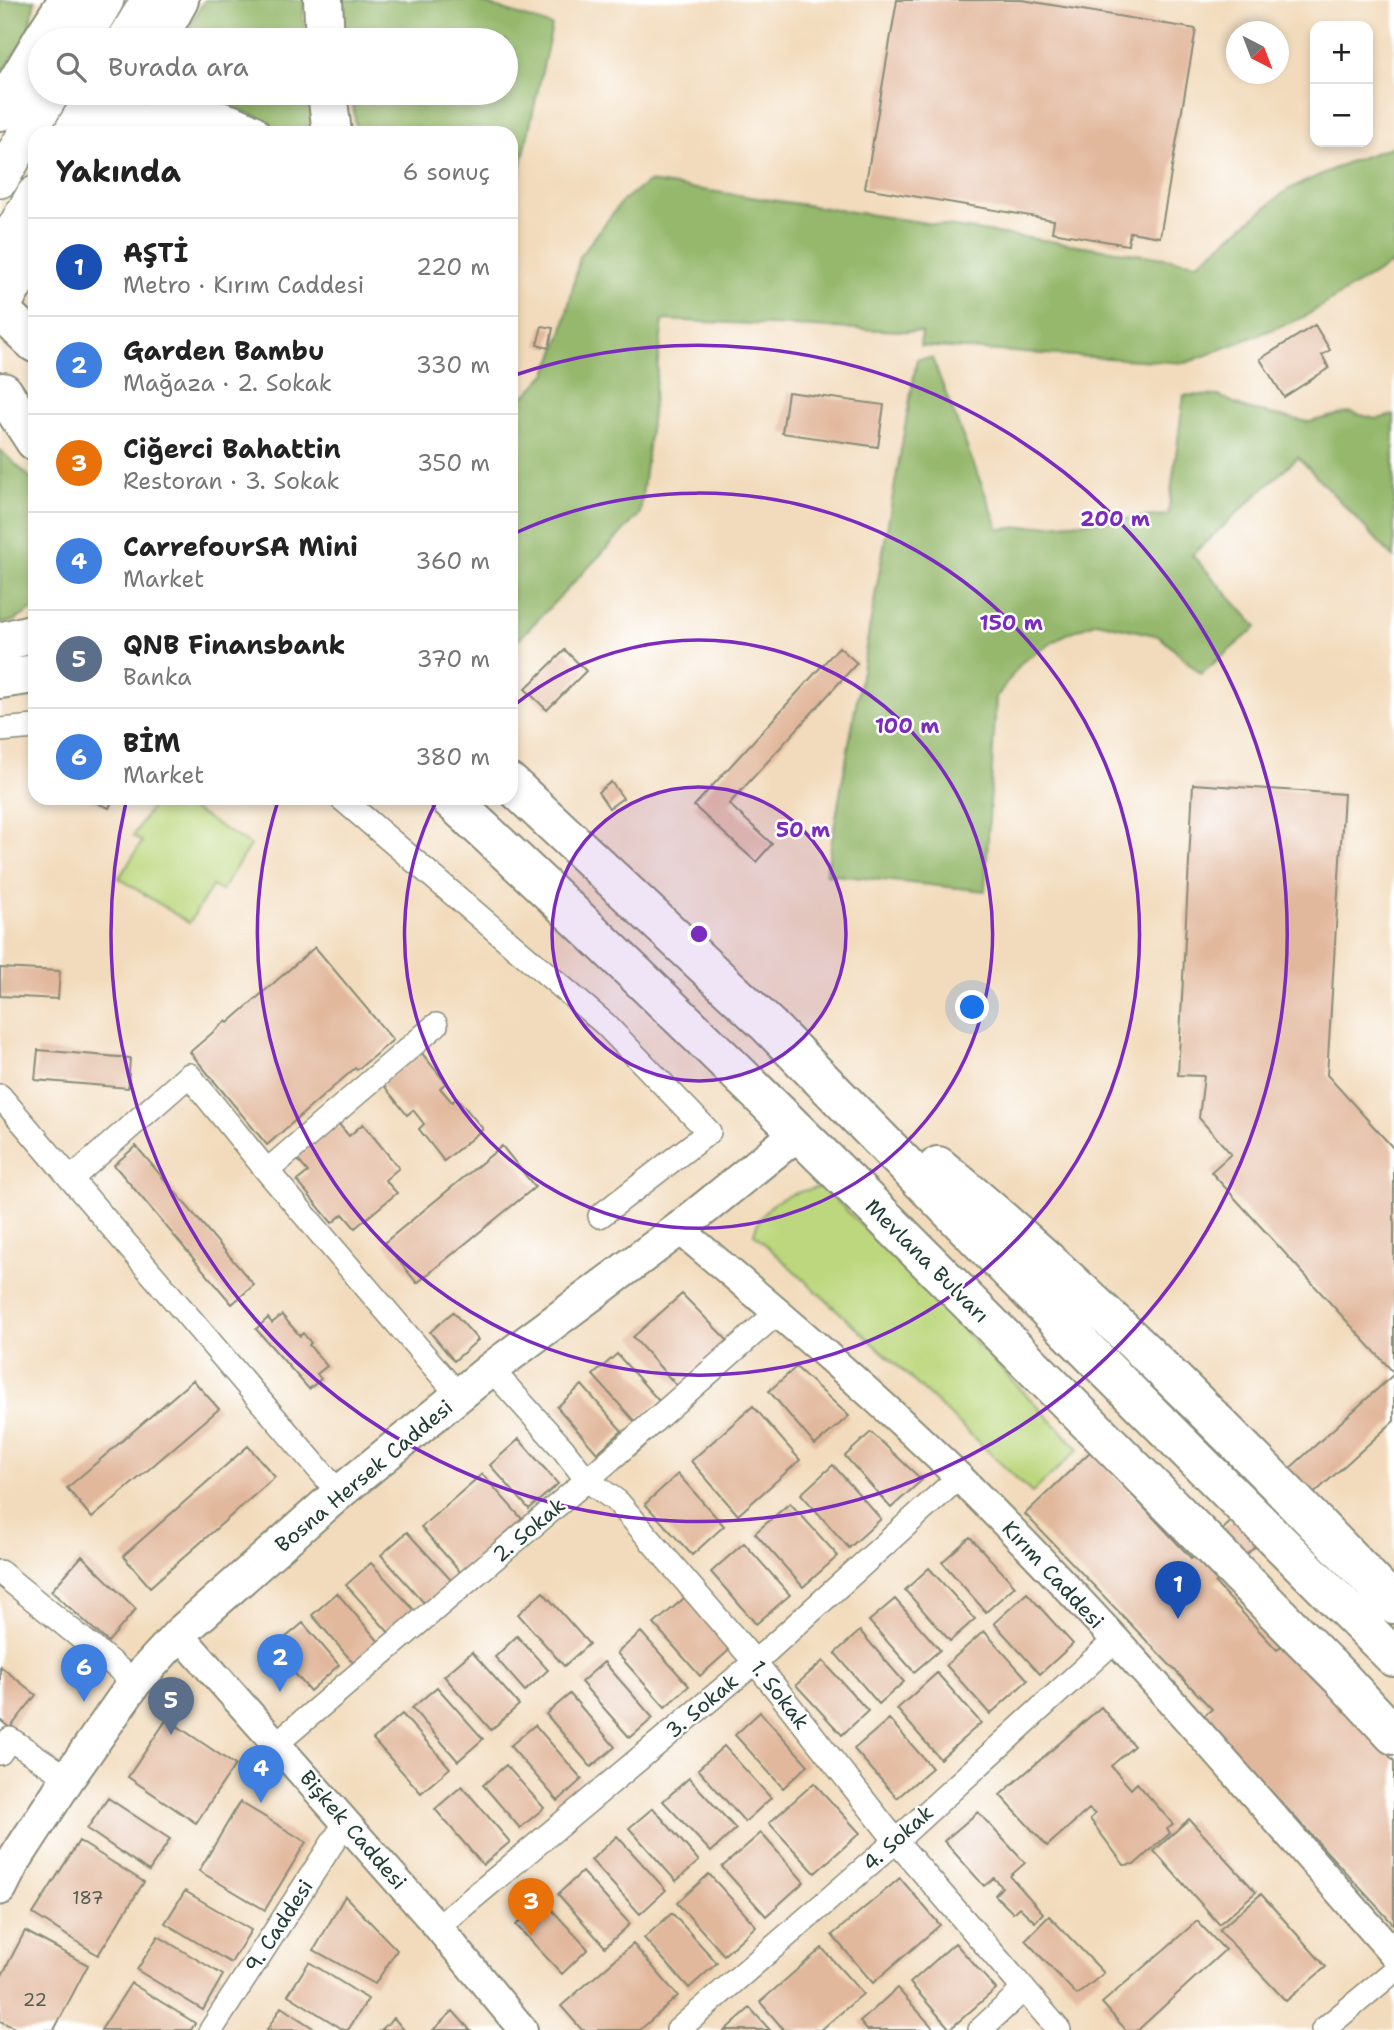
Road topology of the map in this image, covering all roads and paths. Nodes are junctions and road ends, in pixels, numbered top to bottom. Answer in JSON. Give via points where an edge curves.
{"nodes":[{"id":1,"x":68,"y":0,"type":"edge"},
{"id":2,"x":105,"y":0,"type":"edge"},
{"id":3,"x":150,"y":0,"type":"edge"},
{"id":4,"x":179,"y":0,"type":"edge"},
{"id":5,"x":323,"y":0,"type":"edge"},
{"id":6,"x":54,"y":28,"type":"edge"},
{"id":7,"x":58,"y":28,"type":"edge"},
{"id":8,"x":134,"y":28,"type":"edge"},
{"id":9,"x":164,"y":28,"type":"edge"},
{"id":10,"x":324,"y":28,"type":"edge"},
{"id":11,"x":28,"y":69,"type":"edge"},
{"id":12,"x":44,"y":105,"type":"edge"},
{"id":13,"x":89,"y":105,"type":"edge"},
{"id":14,"x":120,"y":105,"type":"edge"},
{"id":15,"x":328,"y":105,"type":"edge"},
{"id":16,"x":0,"y":111,"type":"edge"},
{"id":17,"x":31,"y":126,"type":"edge"},
{"id":18,"x":76,"y":126,"type":"edge"},
{"id":19,"x":109,"y":126,"type":"edge"},
{"id":20,"x":143,"y":126,"type":"edge"},
{"id":21,"x":239,"y":126,"type":"edge"},
{"id":22,"x":331,"y":126,"type":"edge"},
{"id":23,"x":28,"y":132,"type":"edge"},
{"id":24,"x":0,"y":179,"type":"edge"},
{"id":25,"x":28,"y":207,"type":"edge"},
{"id":26,"x":0,"y":255,"type":"edge"},
{"id":27,"x":28,"y":262,"type":"edge"},
{"id":28,"x":0,"y":309,"type":"edge"},
{"id":29,"x":28,"y":336,"type":"edge"},
{"id":30,"x":2,"y":391,"type":"edge"},
{"id":31,"x":28,"y":415,"type":"edge"},
{"id":32,"x":28,"y":430,"type":"edge"},
{"id":33,"x":28,"y":636,"type":"edge"},
{"id":34,"x":0,"y":642,"type":"edge"},
{"id":35,"x":28,"y":675,"type":"edge"},
{"id":36,"x":0,"y":679,"type":"edge"},
{"id":37,"x":28,"y":728,"type":"edge"},
{"id":38,"x":0,"y":730,"type":"edge"},
{"id":39,"x":518,"y":790,"type":"edge"},
{"id":40,"x":349,"y":805,"type":"edge"},
{"id":41,"x":457,"y":805,"type":"edge"},
{"id":42,"x":436,"y":1025,"type":"dead end"},
{"id":43,"x":769,"y":1026,"type":"junction"},
{"id":44,"x":0,"y":1096,"type":"edge"},
{"id":45,"x":799,"y":1132,"type":"junction"},
{"id":46,"x":267,"y":1171,"type":"junction"},
{"id":47,"x":72,"y":1178,"type":"junction"},
{"id":48,"x":600,"y":1216,"type":"dead end"},
{"id":49,"x":679,"y":1229,"type":"junction"},
{"id":50,"x":778,"y":1312,"type":"junction"},
{"id":51,"x":491,"y":1369,"type":"junction"},
{"id":52,"x":460,"y":1397,"type":"junction"},
{"id":53,"x":959,"y":1477,"type":"junction"},
{"id":54,"x":587,"y":1480,"type":"junction"},
{"id":55,"x":339,"y":1493,"type":"junction"},
{"id":56,"x":0,"y":1572,"type":"edge"},
{"id":57,"x":1394,"y":1604,"type":"edge"},
{"id":58,"x":179,"y":1634,"type":"junction"},
{"id":59,"x":1114,"y":1641,"type":"junction"},
{"id":60,"x":1394,"y":1657,"type":"edge"},
{"id":61,"x":755,"y":1662,"type":"junction"},
{"id":62,"x":135,"y":1682,"type":"junction"},
{"id":63,"x":1394,"y":1735,"type":"edge"},
{"id":64,"x":277,"y":1743,"type":"junction"},
{"id":65,"x":0,"y":1753,"type":"edge"},
{"id":66,"x":68,"y":1778,"type":"junction"},
{"id":67,"x":346,"y":1822,"type":"junction"},
{"id":68,"x":896,"y":1841,"type":"junction"},
{"id":69,"x":0,"y":1888,"type":"edge"},
{"id":70,"x":438,"y":1927,"type":"junction"},
{"id":71,"x":1394,"y":1954,"type":"edge"},
{"id":72,"x":1394,"y":1970,"type":"edge"},
{"id":73,"x":1024,"y":1989,"type":"junction"},
{"id":74,"x":211,"y":2030,"type":"edge"},
{"id":75,"x":523,"y":2030,"type":"edge"},
{"id":76,"x":678,"y":2030,"type":"edge"},
{"id":77,"x":980,"y":2030,"type":"edge"},
{"id":78,"x":1059,"y":2030,"type":"edge"},
{"id":79,"x":1323,"y":2030,"type":"edge"}],
"edges":[{"from":1,"to":6,"type":"highway"},
{"from":2,"to":7,"type":"main road"},
{"from":3,"to":8,"type":"main road"},
{"from":4,"to":9,"type":"highway"},
{"from":5,"to":10,"type":"highway"},
{"from":11,"to":16,"type":"highway"},
{"from":12,"to":17,"type":"main road"},
{"from":13,"to":18,"type":"main road"},
{"from":14,"to":19,"type":"highway"},
{"from":15,"to":22,"type":"highway"},
{"from":20,"to":21,"type":"highway","via":[[158,120],[210,118]]},
{"from":23,"to":24,"type":"main road"},
{"from":25,"to":26,"type":"main road"},
{"from":27,"to":28,"type":"highway"},
{"from":28,"to":29,"type":"highway"},
{"from":30,"to":31,"type":"highway"},
{"from":30,"to":32,"type":"highway"},
{"from":33,"to":34,"type":"highway"},
{"from":35,"to":36,"type":"highway"},
{"from":37,"to":38,"type":"street"},
{"from":39,"to":43,"type":"highway"},
{"from":40,"to":48,"type":"street","via":[[605,1024],[709,1132]]},
{"from":41,"to":45,"type":"highway","name":"Mevlana Bulvarı"},
{"from":42,"to":46,"type":"street"},
{"from":43,"to":57,"type":"highway","via":[[1043,1258],[1239,1444]]},
{"from":43,"to":60,"type":"highway"},
{"from":44,"to":47,"type":"street"},
{"from":45,"to":49,"type":"main road","name":"Bosna Hersek Caddesi"},
{"from":45,"to":63,"type":"highway","name":"Mevlana Bulvarı"},
{"from":46,"to":47,"type":"street","via":[[189,1075]]},
{"from":46,"to":52,"type":"street"},
{"from":47,"to":55,"type":"street"},
{"from":49,"to":50,"type":"street","name":"Kırım Caddesi"},
{"from":49,"to":51,"type":"main road","name":"Bosna Hersek Caddesi"},
{"from":50,"to":53,"type":"street","name":"Kırım Caddesi"},
{"from":50,"to":54,"type":"street","name":"2. Sokak"},
{"from":51,"to":52,"type":"main road","name":"Bosna Hersek Caddesi"},
{"from":51,"to":54,"type":"street","name":"1. Sokak"},
{"from":52,"to":55,"type":"main road","name":"Bosna Hersek Caddesi"},
{"from":53,"to":59,"type":"street","name":"Kırım Caddesi"},
{"from":53,"to":61,"type":"street","name":"3. Sokak"},
{"from":54,"to":61,"type":"street","name":"1. Sokak","via":[[618,1502]]},
{"from":54,"to":64,"type":"street","name":"2. Sokak"},
{"from":55,"to":58,"type":"main road","name":"Bosna Hersek Caddesi"},
{"from":56,"to":62,"type":"street"},
{"from":58,"to":62,"type":"main road","name":"Bosna Hersek Caddesi"},
{"from":58,"to":64,"type":"street","name":"Bişkek Caddesi"},
{"from":59,"to":68,"type":"street","name":"4. Sokak"},
{"from":59,"to":71,"type":"street","name":"Kırım Caddesi"},
{"from":61,"to":68,"type":"street","name":"1. Sokak"},
{"from":61,"to":70,"type":"street","name":"3. Sokak"},
{"from":62,"to":66,"type":"main road","name":"Bosna Hersek Caddesi"},
{"from":64,"to":67,"type":"street","name":"Bişkek Caddesi"},
{"from":65,"to":66,"type":"street","via":[[10,1739]]},
{"from":66,"to":69,"type":"main road","name":"Bosna Hersek Caddesi"},
{"from":67,"to":70,"type":"street","name":"Bişkek Caddesi"},
{"from":67,"to":74,"type":"street","name":"9. Caddesi"},
{"from":68,"to":73,"type":"street","name":"1. Sokak"},
{"from":68,"to":76,"type":"street","name":"4. Sokak"},
{"from":70,"to":75,"type":"street","name":"Bişkek Caddesi"},
{"from":72,"to":79,"type":"street"},
{"from":73,"to":77,"type":"street"},
{"from":73,"to":78,"type":"street","name":"1. Sokak"}]}
